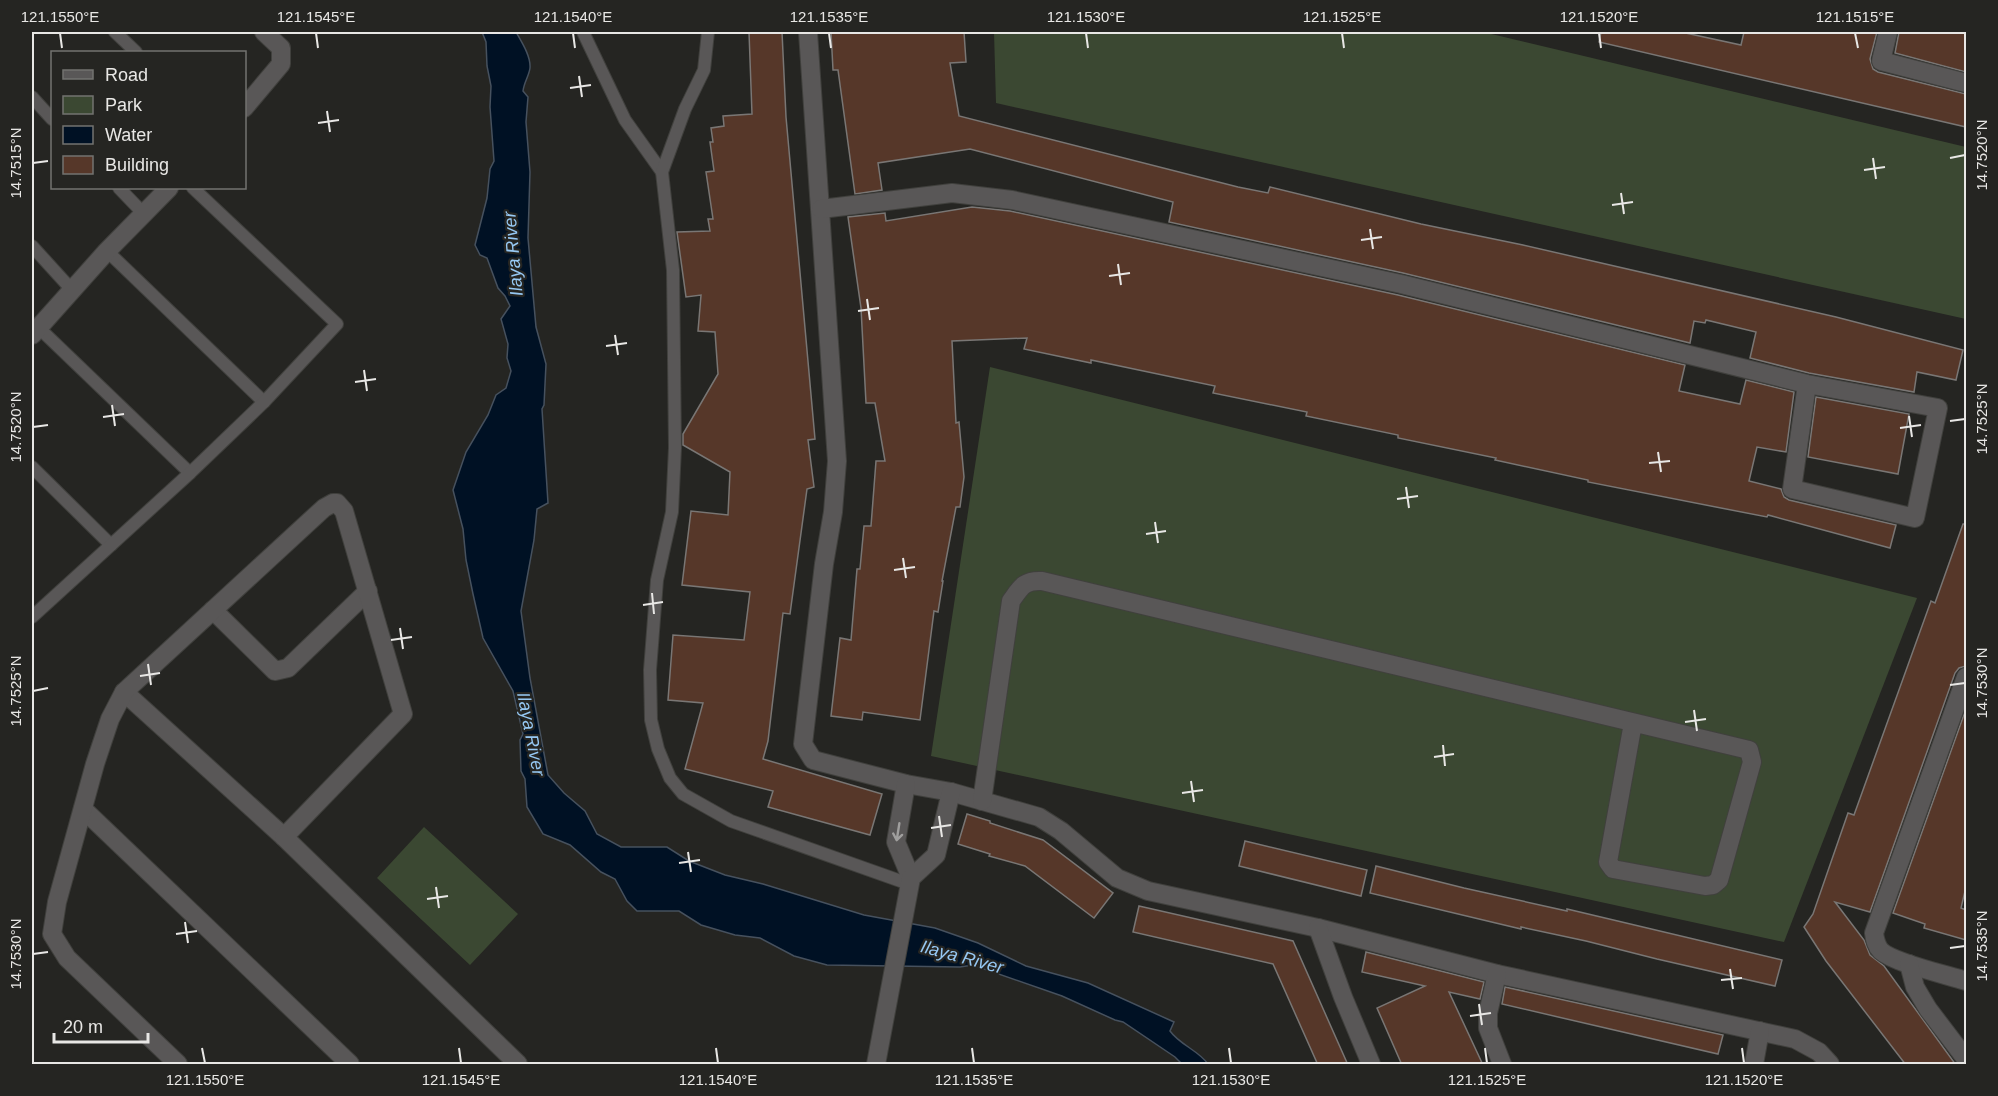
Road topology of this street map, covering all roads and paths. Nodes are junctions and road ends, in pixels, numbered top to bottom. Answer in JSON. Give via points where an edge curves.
{"nodes":[{"id":1,"x":115,"y":32,"type":"edge"},
{"id":2,"x":264,"y":32,"type":"edge"},
{"id":3,"x":583,"y":32,"type":"edge"},
{"id":4,"x":708,"y":32,"type":"edge"},
{"id":5,"x":808,"y":32,"type":"edge"},
{"id":6,"x":1888,"y":32,"type":"edge"},
{"id":7,"x":135,"y":51,"type":"edge"},
{"id":8,"x":1966,"y":83,"type":"edge"},
{"id":9,"x":32,"y":97,"type":"edge"},
{"id":10,"x":246,"y":106,"type":"edge"},
{"id":11,"x":51,"y":118,"type":"edge"},
{"id":12,"x":662,"y":172,"type":"junction"},
{"id":13,"x":119,"y":189,"type":"edge"},
{"id":14,"x":168,"y":189,"type":"edge"},
{"id":15,"x":194,"y":189,"type":"edge"},
{"id":16,"x":821,"y":209,"type":"junction"},
{"id":17,"x":144,"y":214,"type":"junction"},
{"id":18,"x":32,"y":246,"type":"edge"},
{"id":19,"x":107,"y":251,"type":"junction"},
{"id":20,"x":72,"y":290,"type":"junction"},
{"id":21,"x":35,"y":332,"type":"edge"},
{"id":22,"x":1807,"y":384,"type":"junction"},
{"id":23,"x":264,"y":402,"type":"junction"},
{"id":24,"x":32,"y":467,"type":"edge"},
{"id":25,"x":190,"y":473,"type":"junction"},
{"id":26,"x":111,"y":545,"type":"junction"},
{"id":27,"x":368,"y":591,"type":"junction"},
{"id":28,"x":213,"y":610,"type":"junction"},
{"id":29,"x":33,"y":613,"type":"edge"},
{"id":30,"x":1966,"y":677,"type":"edge"},
{"id":31,"x":124,"y":692,"type":"junction"},
{"id":32,"x":1959,"y":722,"type":"edge"},
{"id":33,"x":1633,"y":723,"type":"junction"},
{"id":34,"x":906,"y":784,"type":"junction"},
{"id":35,"x":951,"y":792,"type":"junction"},
{"id":36,"x":982,"y":801,"type":"junction"},
{"id":37,"x":83,"y":808,"type":"junction"},
{"id":38,"x":284,"y":837,"type":"junction"},
{"id":39,"x":909,"y":885,"type":"junction"},
{"id":40,"x":1318,"y":928,"type":"junction"},
{"id":41,"x":1909,"y":964,"type":"junction"},
{"id":42,"x":1497,"y":974,"type":"junction"},
{"id":43,"x":1966,"y":981,"type":"edge"},
{"id":44,"x":1760,"y":1031,"type":"junction"},
{"id":45,"x":1966,"y":1059,"type":"edge"},
{"id":46,"x":178,"y":1065,"type":"edge"},
{"id":47,"x":350,"y":1065,"type":"edge"},
{"id":48,"x":518,"y":1065,"type":"edge"},
{"id":49,"x":876,"y":1065,"type":"edge"},
{"id":50,"x":1371,"y":1065,"type":"edge"},
{"id":51,"x":1502,"y":1065,"type":"edge"},
{"id":52,"x":1754,"y":1065,"type":"edge"},
{"id":53,"x":1830,"y":1065,"type":"edge"}],
"edges":[{"from":1,"to":7,"type":"lane"},
{"from":2,"to":10,"type":"street","via":[[281,48],[281,64]]},
{"from":3,"to":12,"type":"lane","via":[[625,120]]},
{"from":4,"to":12,"type":"lane","via":[[704,70]]},
{"from":5,"to":16,"type":"street"},
{"from":6,"to":8,"type":"street","via":[[1881,61]]},
{"from":9,"to":11,"type":"lane"},
{"from":12,"to":39,"type":"lane","via":[[673,270],[675,448],[672,512],[657,580],[650,670],[651,720],[658,749],[670,778],[683,794],[731,821]]},
{"from":13,"to":17,"type":"lane"},
{"from":14,"to":17,"type":"street"},
{"from":15,"to":23,"type":"lane","via":[[337,324]]},
{"from":16,"to":22,"type":"street","via":[[952,193],[1012,200],[1401,284]]},
{"from":16,"to":34,"type":"street","via":[[837,461],[803,744],[813,760]]},
{"from":17,"to":19,"type":"street"},
{"from":18,"to":20,"type":"lane"},
{"from":19,"to":20,"type":"street"},
{"from":19,"to":23,"type":"lane"},
{"from":20,"to":21,"type":"street"},
{"from":21,"to":25,"type":"lane"},
{"from":22,"to":22,"type":"street","via":[[1792,489],[1915,518],[1938,408]]},
{"from":23,"to":25,"type":"lane"},
{"from":24,"to":26,"type":"lane"},
{"from":25,"to":26,"type":"lane"},
{"from":26,"to":29,"type":"lane"},
{"from":27,"to":28,"type":"street","via":[[282,671],[275,671]]},
{"from":27,"to":28,"type":"street","via":[[345,511],[337,503],[324,508]]},
{"from":27,"to":38,"type":"street","via":[[403,714]]},
{"from":28,"to":31,"type":"street"},
{"from":30,"to":32,"type":"street"},
{"from":31,"to":37,"type":"street","via":[[110,719]]},
{"from":31,"to":38,"type":"street"},
{"from":32,"to":41,"type":"street","via":[[1874,933],[1882,952]]},
{"from":33,"to":33,"type":"street","via":[[1749,750],[1752,762],[1719,880],[1713,885],[1613,869],[1608,862]]},
{"from":33,"to":36,"type":"street","via":[[1030,580],[1011,601]]},
{"from":34,"to":35,"type":"street"},
{"from":34,"to":39,"type":"street","one_way":true,"via":[[896,842]]},
{"from":35,"to":36,"type":"street"},
{"from":35,"to":39,"type":"street","via":[[936,855]]},
{"from":36,"to":40,"type":"street","via":[[1039,817],[1117,878],[1148,891]]},
{"from":37,"to":46,"type":"street","via":[[52,934],[67,958]]},
{"from":37,"to":47,"type":"street"},
{"from":38,"to":48,"type":"street"},
{"from":39,"to":49,"type":"street"},
{"from":40,"to":42,"type":"street"},
{"from":40,"to":50,"type":"street"},
{"from":41,"to":43,"type":"street"},
{"from":41,"to":45,"type":"street","via":[[1915,987],[1928,1010]]},
{"from":42,"to":44,"type":"street"},
{"from":42,"to":51,"type":"street","via":[[1488,1028]]},
{"from":44,"to":52,"type":"street"},
{"from":44,"to":53,"type":"street","via":[[1795,1039],[1819,1052]]}]}
